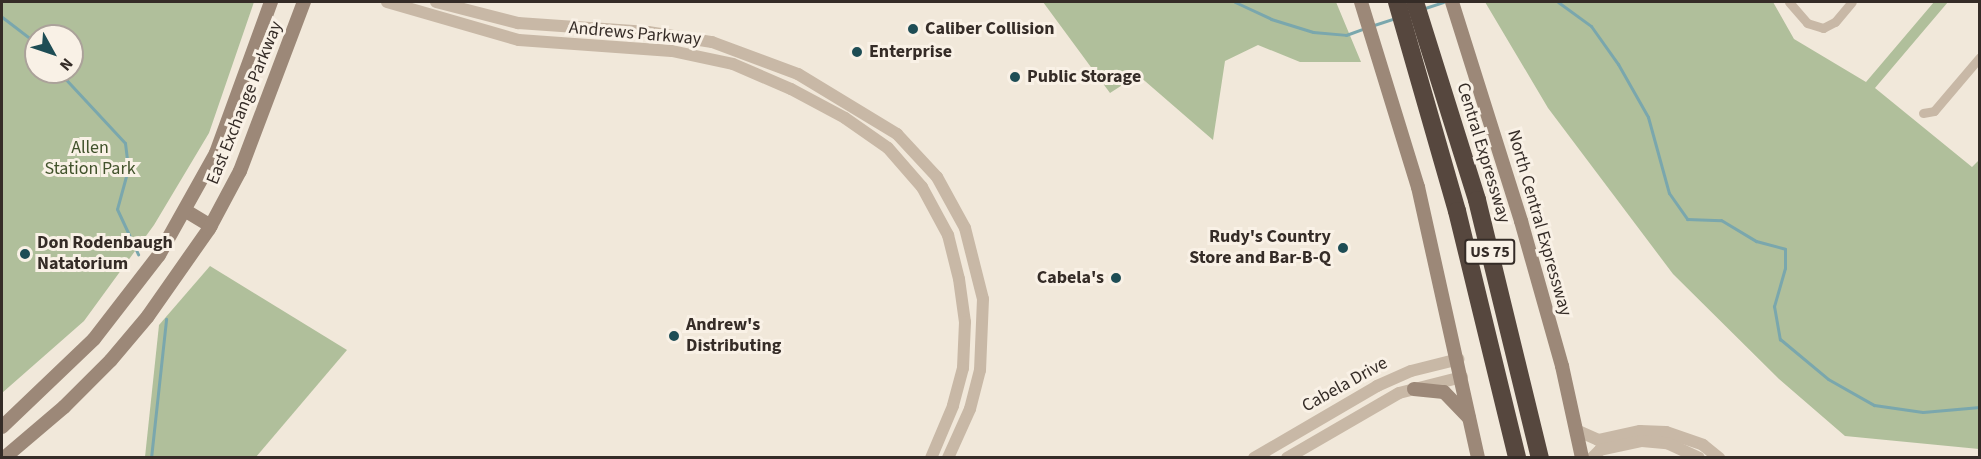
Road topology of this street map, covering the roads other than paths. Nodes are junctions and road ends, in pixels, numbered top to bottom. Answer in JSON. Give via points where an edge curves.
{"nodes":[{"id":1,"x":271,"y":2,"type":"edge"},
{"id":2,"x":304,"y":2,"type":"edge"},
{"id":3,"x":387,"y":2,"type":"edge"},
{"id":4,"x":436,"y":2,"type":"edge"},
{"id":5,"x":1361,"y":2,"type":"edge"},
{"id":6,"x":1397,"y":2,"type":"edge"},
{"id":7,"x":1415,"y":2,"type":"edge"},
{"id":8,"x":1452,"y":2,"type":"edge"},
{"id":9,"x":1789,"y":2,"type":"edge"},
{"id":10,"x":1852,"y":2,"type":"edge"},
{"id":11,"x":505,"y":20,"type":"junction"},
{"id":12,"x":620,"y":30,"type":"junction"},
{"id":13,"x":501,"y":36,"type":"junction"},
{"id":14,"x":618,"y":46,"type":"junction"},
{"id":15,"x":1980,"y":57,"type":"edge"},
{"id":16,"x":798,"y":74,"type":"junction"},
{"id":17,"x":791,"y":88,"type":"junction"},
{"id":18,"x":1923,"y":113,"type":"dead end"},
{"id":19,"x":186,"y":211,"type":"junction"},
{"id":20,"x":211,"y":226,"type":"junction"},
{"id":21,"x":965,"y":228,"type":"junction"},
{"id":22,"x":948,"y":235,"type":"junction"},
{"id":23,"x":965,"y":337,"type":"junction"},
{"id":24,"x":1459,"y":359,"type":"junction"},
{"id":25,"x":1462,"y":377,"type":"junction"},
{"id":26,"x":1414,"y":389,"type":"junction"},
{"id":27,"x":1471,"y":422,"type":"junction"},
{"id":28,"x":2,"y":427,"type":"edge"},
{"id":29,"x":1576,"y":430,"type":"junction"},
{"id":30,"x":959,"y":433,"type":"junction"},
{"id":31,"x":4,"y":458,"type":"edge"},
{"id":32,"x":932,"y":458,"type":"edge"},
{"id":33,"x":948,"y":458,"type":"edge"},
{"id":34,"x":1254,"y":458,"type":"edge"},
{"id":35,"x":1287,"y":458,"type":"edge"},
{"id":36,"x":1478,"y":458,"type":"edge"},
{"id":37,"x":1517,"y":458,"type":"edge"},
{"id":38,"x":1540,"y":458,"type":"edge"},
{"id":39,"x":1582,"y":458,"type":"edge"},
{"id":40,"x":1592,"y":458,"type":"edge"},
{"id":41,"x":1699,"y":458,"type":"edge"},
{"id":42,"x":1719,"y":458,"type":"edge"}],
"edges":[{"from":1,"to":19,"type":"main road","name":"East Exchange Parkway","via":[[228,126]]},
{"from":2,"to":20,"type":"main road","name":"East Exchange Parkway","via":[[240,171]]},
{"from":3,"to":13,"type":"street","name":"Andrews Parkway"},
{"from":4,"to":11,"type":"street","name":"Andrews Parkway"},
{"from":5,"to":24,"type":"main road","via":[[1419,187]]},
{"from":6,"to":37,"type":"highway","number":"US 75","via":[[1472,265]]},
{"from":7,"to":38,"type":"highway","name":"Central Expressway","number":"US 75","via":[[1489,245]]},
{"from":8,"to":29,"type":"main road","name":"North Central Expressway","via":[[1521,221]]},
{"from":9,"to":10,"type":"street","via":[[1807,23],[1823,28],[1835,22]]},
{"from":11,"to":12,"type":"street","name":"Andrews Parkway","via":[[562,28]]},
{"from":11,"to":13,"type":"street"},
{"from":12,"to":14,"type":"street"},
{"from":12,"to":16,"type":"street","name":"Andrews Parkway","via":[[712,42]]},
{"from":13,"to":14,"type":"street","name":"Andrews Parkway","via":[[563,46]]},
{"from":14,"to":17,"type":"street","name":"Andrews Parkway","via":[[705,57]]},
{"from":15,"to":18,"type":"street","via":[[1934,111]]},
{"from":16,"to":17,"type":"street"},
{"from":16,"to":21,"type":"street","name":"Andrews Parkway","via":[[897,135],[937,177]]},
{"from":17,"to":22,"type":"street","name":"Andrews Parkway","via":[[888,148],[922,187]]},
{"from":19,"to":20,"type":"main road"},
{"from":19,"to":28,"type":"main road","name":"East Exchange Parkway","via":[[148,270],[104,326],[50,384]]},
{"from":20,"to":31,"type":"main road","name":"East Exchange Parkway","via":[[148,316],[111,360]]},
{"from":21,"to":22,"type":"street"},
{"from":21,"to":30,"type":"street","name":"Andrews Parkway","via":[[979,271],[984,322],[980,370]]},
{"from":22,"to":23,"type":"street","name":"Andrews Parkway","via":[[959,279]]},
{"from":23,"to":30,"type":"street","via":[[972,352],[967,389],[956,421]]},
{"from":23,"to":32,"type":"street","name":"Andrews Parkway","via":[[960,385]]},
{"from":24,"to":25,"type":"main road"},
{"from":24,"to":34,"type":"street","name":"Cabela Drive","via":[[1386,382]]},
{"from":25,"to":26,"type":"street","name":"Cabela Drive"},
{"from":25,"to":27,"type":"main road"},
{"from":26,"to":27,"type":"main road","via":[[1444,392]]},
{"from":26,"to":35,"type":"street","name":"Cabela Drive","via":[[1388,399]]},
{"from":27,"to":36,"type":"main road"},
{"from":29,"to":39,"type":"main road","name":"North Central Expressway"},
{"from":29,"to":42,"type":"street","via":[[1598,440],[1640,431],[1666,432],[1694,441]]},
{"from":30,"to":33,"type":"street","name":"Andrews Parkway"},
{"from":40,"to":41,"type":"street","via":[[1600,450],[1642,441],[1667,443]]}]}
